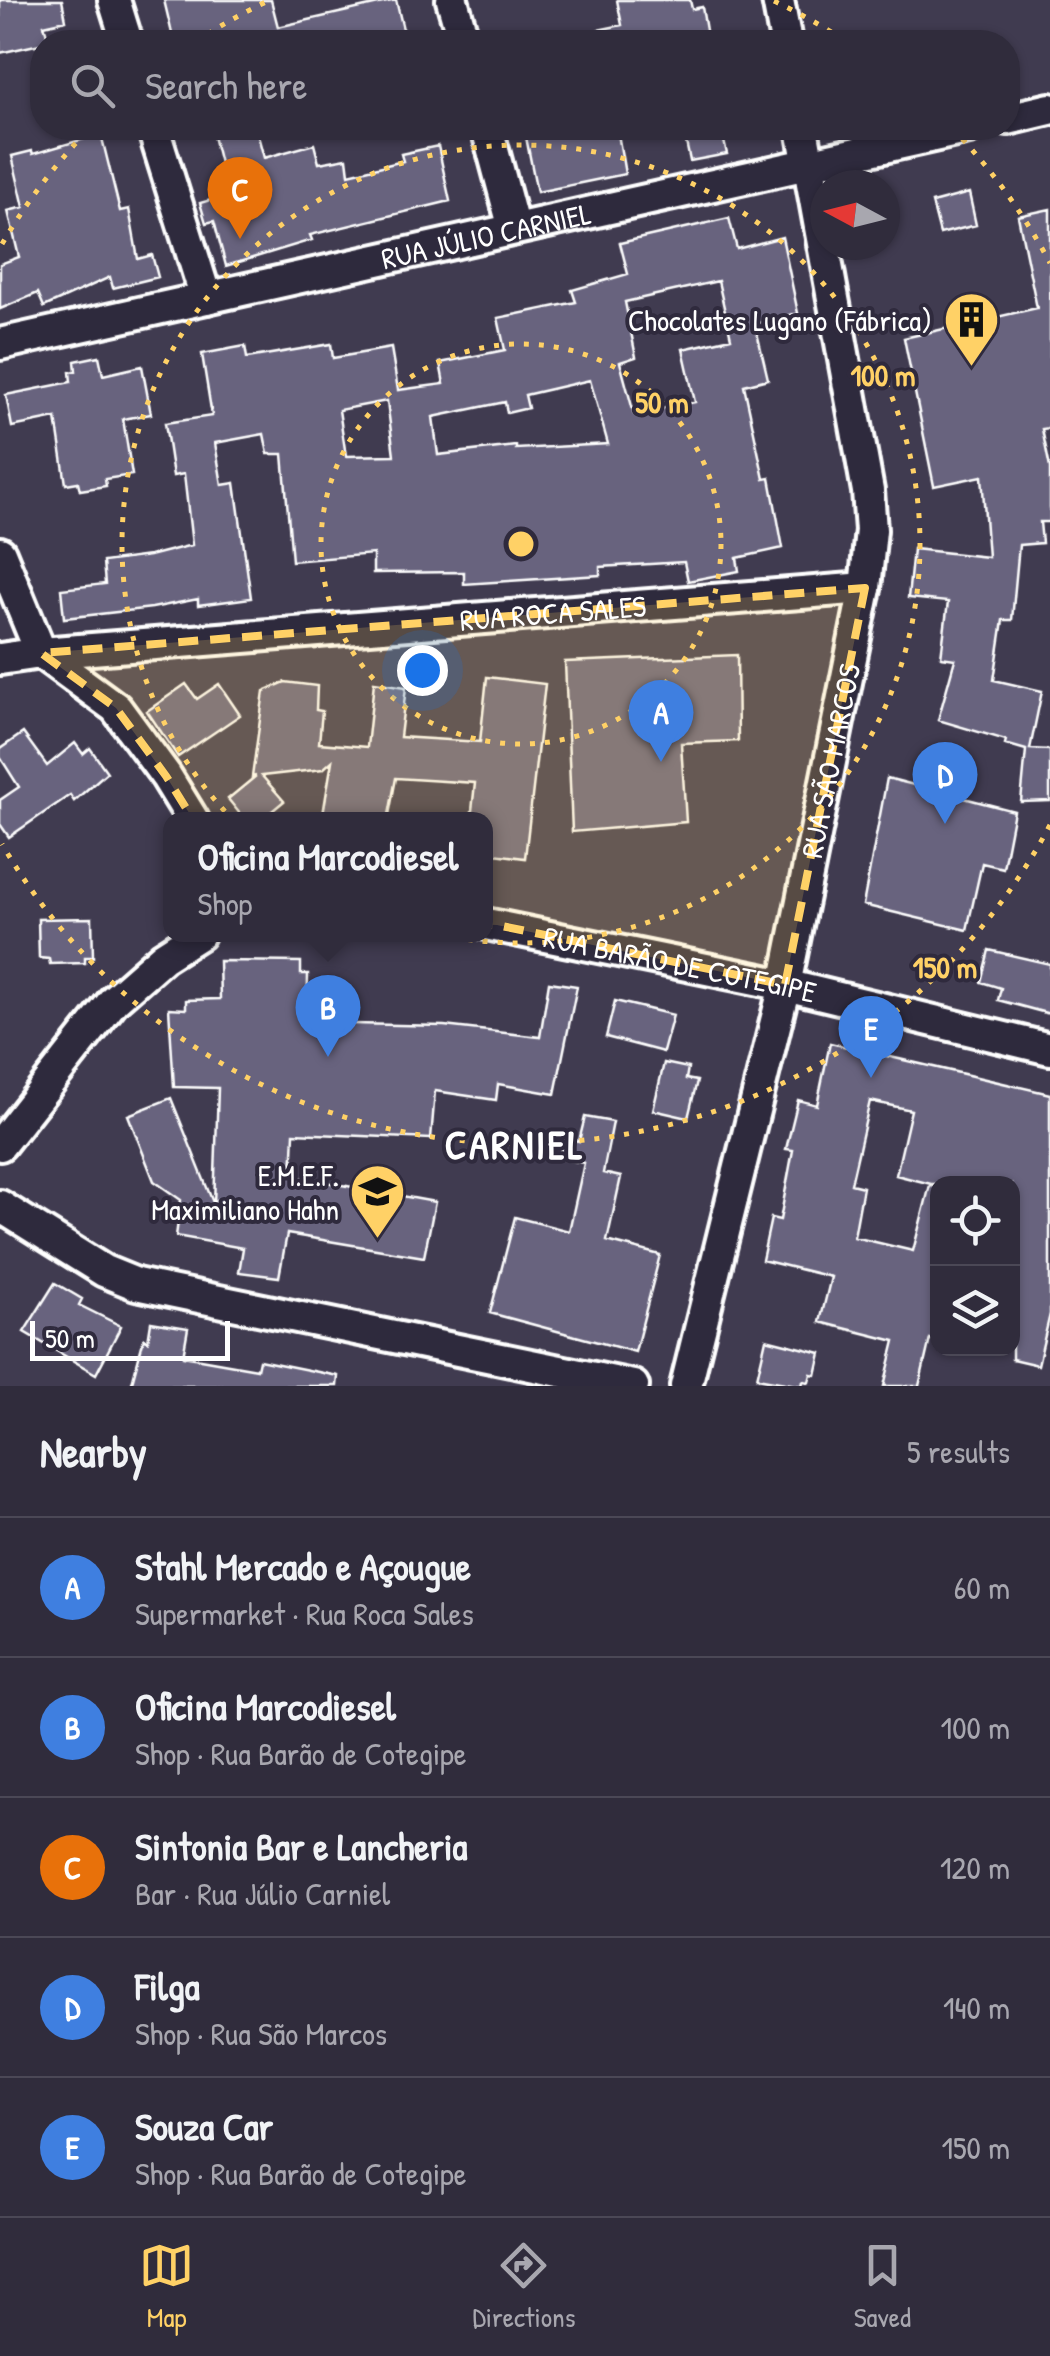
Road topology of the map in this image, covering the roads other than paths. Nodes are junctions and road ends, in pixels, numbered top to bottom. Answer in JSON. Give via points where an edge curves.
{"nodes":[{"id":1,"x":114,"y":0,"type":"edge"},
{"id":2,"x":452,"y":0,"type":"edge"},
{"id":3,"x":778,"y":0,"type":"edge"},
{"id":4,"x":123,"y":30,"type":"edge"},
{"id":5,"x":461,"y":30,"type":"edge"},
{"id":6,"x":784,"y":30,"type":"edge"},
{"id":7,"x":1050,"y":109,"type":"edge"},
{"id":8,"x":1020,"y":116,"type":"edge"},
{"id":9,"x":157,"y":140,"type":"edge"},
{"id":10,"x":490,"y":140,"type":"edge"},
{"id":11,"x":804,"y":140,"type":"edge"},
{"id":12,"x":916,"y":140,"type":"edge"},
{"id":13,"x":809,"y":164,"type":"junction"},
{"id":14,"x":514,"y":229,"type":"junction"},
{"id":15,"x":206,"y":298,"type":"junction"},
{"id":16,"x":0,"y":344,"type":"edge"},
{"id":17,"x":0,"y":554,"type":"edge"},
{"id":18,"x":864,"y":588,"type":"junction"},
{"id":19,"x":41,"y":653,"type":"junction"},
{"id":20,"x":0,"y":659,"type":"edge"},
{"id":21,"x":189,"y":812,"type":"edge"},
{"id":22,"x":493,"y":925,"type":"edge"},
{"id":23,"x":186,"y":942,"type":"edge"},
{"id":24,"x":784,"y":985,"type":"junction"},
{"id":25,"x":1050,"y":1049,"type":"edge"},
{"id":26,"x":0,"y":1146,"type":"edge"},
{"id":27,"x":0,"y":1206,"type":"edge"},
{"id":28,"x":632,"y":1386,"type":"edge"},
{"id":29,"x":686,"y":1386,"type":"edge"}],
"edges":[{"from":1,"to":4,"type":"street"},
{"from":2,"to":5,"type":"street"},
{"from":3,"to":6,"type":"street"},
{"from":7,"to":8,"type":"street"},
{"from":9,"to":15,"type":"street"},
{"from":10,"to":14,"type":"street"},
{"from":11,"to":13,"type":"street","name":"RUA SÃO MARCOS"},
{"from":12,"to":13,"type":"street","name":"RUA JÚLIO CARNIEL"},
{"from":13,"to":14,"type":"street","name":"RUA JÚLIO CARNIEL"},
{"from":13,"to":18,"type":"street","name":"RUA SÃO MARCOS","via":[[868,490]]},
{"from":14,"to":15,"type":"street","name":"RUA JÚLIO CARNIEL"},
{"from":15,"to":16,"type":"street","name":"RUA JÚLIO CARNIEL"},
{"from":17,"to":19,"type":"street"},
{"from":18,"to":19,"type":"street","name":"RUA ROCA SALES"},
{"from":18,"to":24,"type":"street","name":"RUA SÃO MARCOS"},
{"from":19,"to":20,"type":"street","name":"RUA ROCA SALES"},
{"from":19,"to":21,"type":"street","via":[[116,708]]},
{"from":22,"to":24,"type":"street","name":"RUA BARÃO DE COTEGIPE"},
{"from":23,"to":26,"type":"street","via":[[114,1000]]},
{"from":24,"to":25,"type":"street","name":"RUA BARÃO DE COTEGIPE"},
{"from":24,"to":29,"type":"street","name":"RUA SÃO MARCOS"},
{"from":27,"to":28,"type":"street","via":[[136,1284]]}]}
